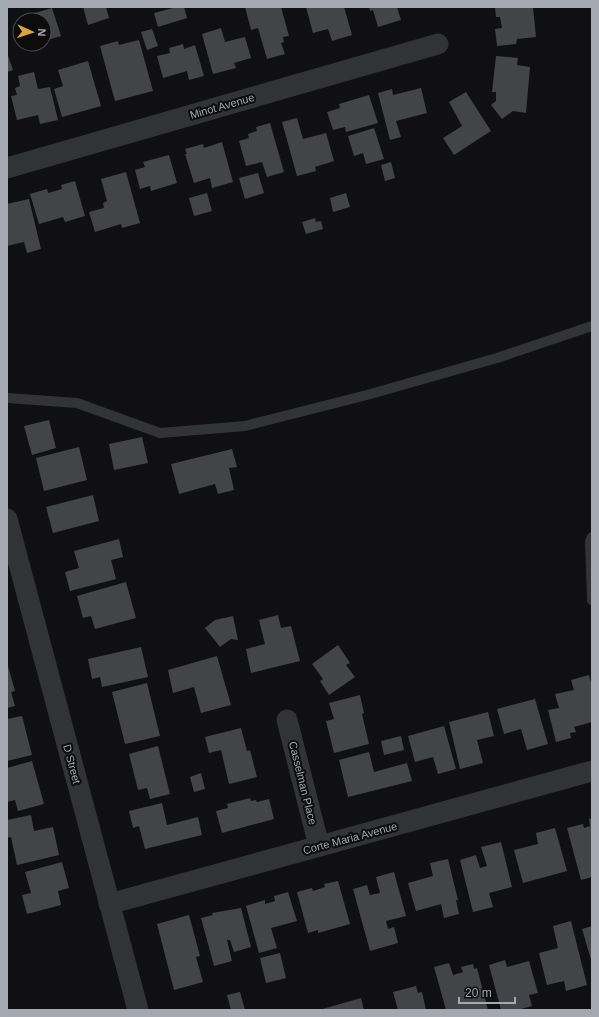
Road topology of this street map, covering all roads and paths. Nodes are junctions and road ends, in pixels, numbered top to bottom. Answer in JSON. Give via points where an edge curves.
{"nodes":[{"id":1,"x":438,"y":44,"type":"dead end"},
{"id":2,"x":7,"y":168,"type":"edge"},
{"id":3,"x":592,"y":326,"type":"edge"},
{"id":4,"x":7,"y":398,"type":"edge"},
{"id":5,"x":7,"y":518,"type":"edge"},
{"id":6,"x":592,"y":537,"type":"edge"},
{"id":7,"x":592,"y":600,"type":"edge"},
{"id":8,"x":287,"y":720,"type":"dead end"},
{"id":9,"x":592,"y":771,"type":"edge"},
{"id":10,"x":319,"y":846,"type":"junction"},
{"id":11,"x":109,"y":904,"type":"junction"},
{"id":12,"x":138,"y":1010,"type":"edge"}],
"edges":[{"from":1,"to":2,"type":"street","name":"Minot Avenue"},
{"from":3,"to":4,"type":"lane","via":[[497,358],[245,426],[160,433],[78,403]]},
{"from":5,"to":11,"type":"street","name":"D Street"},
{"from":6,"to":7,"type":"lane"},
{"from":8,"to":10,"type":"street","name":"Casselman Place"},
{"from":9,"to":10,"type":"street","name":"Corte Maria Avenue"},
{"from":10,"to":11,"type":"street","name":"Corte Maria Avenue"},
{"from":11,"to":12,"type":"street","name":"D Street"}]}
